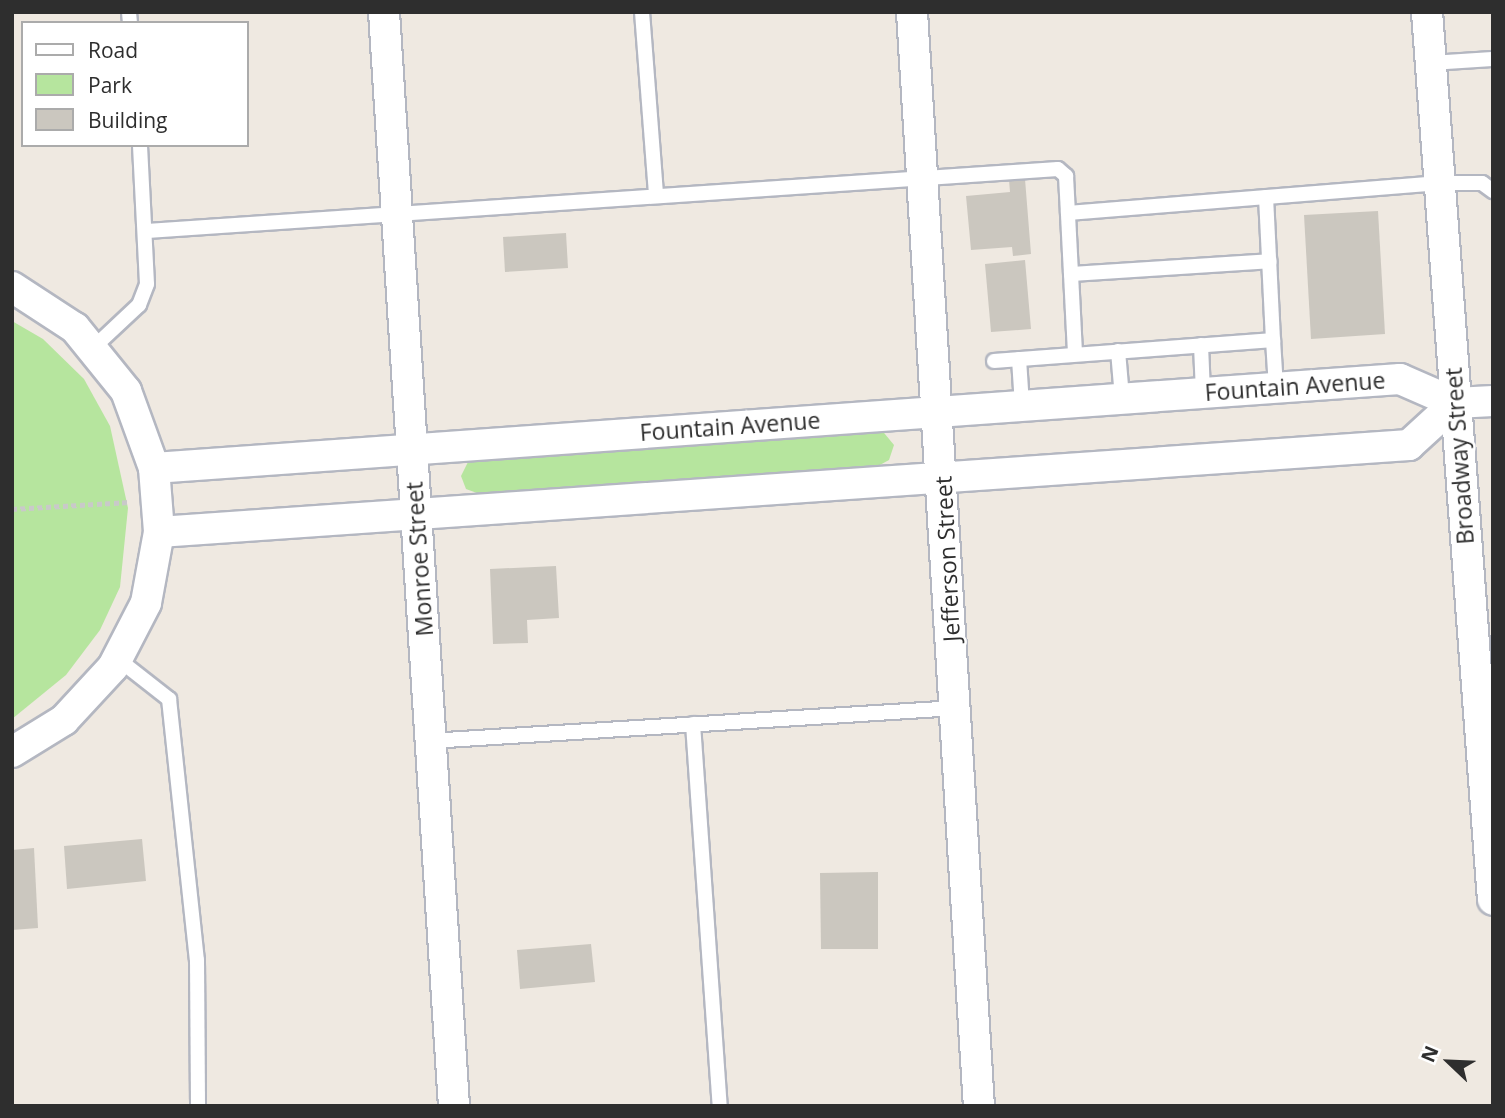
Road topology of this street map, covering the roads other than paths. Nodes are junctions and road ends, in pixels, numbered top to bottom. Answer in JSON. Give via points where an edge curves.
{"nodes":[{"id":1,"x":384,"y":12,"type":"edge"},
{"id":2,"x":642,"y":12,"type":"edge"},
{"id":3,"x":912,"y":12,"type":"edge"},
{"id":4,"x":1427,"y":12,"type":"edge"},
{"id":5,"x":1493,"y":59,"type":"edge"},
{"id":6,"x":1430,"y":63,"type":"junction"},
{"id":7,"x":140,"y":147,"type":"edge"},
{"id":8,"x":923,"y":176,"type":"junction"},
{"id":9,"x":1437,"y":183,"type":"junction"},
{"id":10,"x":1493,"y":191,"type":"edge"},
{"id":11,"x":656,"y":195,"type":"junction"},
{"id":12,"x":1266,"y":197,"type":"junction"},
{"id":13,"x":397,"y":213,"type":"junction"},
{"id":14,"x":1068,"y":213,"type":"junction"},
{"id":15,"x":147,"y":231,"type":"junction"},
{"id":16,"x":1270,"y":261,"type":"junction"},
{"id":17,"x":1071,"y":274,"type":"junction"},
{"id":18,"x":12,"y":287,"type":"edge"},
{"id":19,"x":1273,"y":340,"type":"junction"},
{"id":20,"x":1201,"y":345,"type":"junction"},
{"id":21,"x":93,"y":348,"type":"junction"},
{"id":22,"x":1118,"y":351,"type":"junction"},
{"id":23,"x":1075,"y":354,"type":"junction"},
{"id":24,"x":1019,"y":359,"type":"junction"},
{"id":25,"x":994,"y":361,"type":"dead end"},
{"id":26,"x":1276,"y":387,"type":"junction"},
{"id":27,"x":1203,"y":393,"type":"junction"},
{"id":28,"x":1122,"y":398,"type":"junction"},
{"id":29,"x":1493,"y":401,"type":"edge"},
{"id":30,"x":1455,"y":403,"type":"junction"},
{"id":31,"x":1022,"y":405,"type":"junction"},
{"id":32,"x":938,"y":412,"type":"junction"},
{"id":33,"x":412,"y":447,"type":"junction"},
{"id":34,"x":154,"y":468,"type":"junction"},
{"id":35,"x":943,"y":480,"type":"junction"},
{"id":36,"x":416,"y":512,"type":"junction"},
{"id":37,"x":159,"y":532,"type":"junction"},
{"id":38,"x":118,"y":659,"type":"junction"},
{"id":39,"x":956,"y":708,"type":"junction"},
{"id":40,"x":693,"y":724,"type":"junction"},
{"id":41,"x":430,"y":741,"type":"junction"},
{"id":42,"x":12,"y":752,"type":"edge"},
{"id":43,"x":1493,"y":900,"type":"edge"},
{"id":44,"x":198,"y":1106,"type":"edge"},
{"id":45,"x":454,"y":1106,"type":"edge"},
{"id":46,"x":720,"y":1106,"type":"edge"},
{"id":47,"x":979,"y":1106,"type":"edge"}],
"edges":[{"from":1,"to":13,"type":"street","name":"Monroe Street"},
{"from":2,"to":11,"type":"lane"},
{"from":3,"to":8,"type":"street","name":"Jefferson Street"},
{"from":4,"to":6,"type":"street","name":"Broadway Street"},
{"from":5,"to":6,"type":"lane"},
{"from":6,"to":9,"type":"street","name":"Broadway Street"},
{"from":7,"to":15,"type":"lane"},
{"from":8,"to":11,"type":"lane"},
{"from":8,"to":14,"type":"lane","via":[[1058,169],[1066,176]]},
{"from":8,"to":32,"type":"street","name":"Jefferson Street"},
{"from":9,"to":10,"type":"lane","via":[[1482,183]]},
{"from":9,"to":12,"type":"lane"},
{"from":9,"to":30,"type":"street","name":"Broadway Street"},
{"from":11,"to":13,"type":"lane"},
{"from":12,"to":14,"type":"lane"},
{"from":12,"to":16,"type":"lane"},
{"from":13,"to":15,"type":"lane"},
{"from":13,"to":33,"type":"street","name":"Monroe Street"},
{"from":14,"to":17,"type":"lane"},
{"from":15,"to":21,"type":"lane","via":[[147,284],[139,304]]},
{"from":16,"to":17,"type":"lane"},
{"from":16,"to":19,"type":"lane"},
{"from":17,"to":23,"type":"lane"},
{"from":18,"to":21,"type":"street","via":[[43,304]]},
{"from":19,"to":20,"type":"lane"},
{"from":19,"to":26,"type":"lane"},
{"from":20,"to":22,"type":"lane"},
{"from":20,"to":27,"type":"lane"},
{"from":21,"to":34,"type":"street","via":[[126,391]]},
{"from":22,"to":23,"type":"lane"},
{"from":22,"to":28,"type":"lane"},
{"from":23,"to":24,"type":"lane"},
{"from":24,"to":25,"type":"lane"},
{"from":24,"to":31,"type":"lane"},
{"from":26,"to":27,"type":"street","name":"Fountain Avenue"},
{"from":26,"to":30,"type":"street","name":"Fountain Avenue","via":[[1400,379]]},
{"from":27,"to":28,"type":"street","name":"Fountain Avenue"},
{"from":28,"to":31,"type":"street","name":"Fountain Avenue"},
{"from":29,"to":30,"type":"street"},
{"from":30,"to":35,"type":"street","via":[[1409,445]]},
{"from":30,"to":43,"type":"street","name":"Broadway Street"},
{"from":31,"to":32,"type":"street","name":"Fountain Avenue"},
{"from":32,"to":33,"type":"street","name":"Fountain Avenue"},
{"from":32,"to":35,"type":"street","name":"Jefferson Street"},
{"from":33,"to":34,"type":"street","name":"Fountain Avenue"},
{"from":33,"to":36,"type":"street","name":"Monroe Street"},
{"from":34,"to":37,"type":"street"},
{"from":35,"to":36,"type":"street"},
{"from":35,"to":39,"type":"street","name":"Jefferson Street"},
{"from":36,"to":37,"type":"street"},
{"from":36,"to":41,"type":"street","name":"Monroe Street"},
{"from":37,"to":38,"type":"street","via":[[146,603]]},
{"from":38,"to":42,"type":"street","via":[[64,720]]},
{"from":38,"to":44,"type":"lane","via":[[169,699],[197,960]]},
{"from":39,"to":40,"type":"lane"},
{"from":39,"to":47,"type":"street","name":"Jefferson Street"},
{"from":40,"to":41,"type":"lane"},
{"from":40,"to":46,"type":"lane"},
{"from":41,"to":45,"type":"street","name":"Monroe Street"}]}
